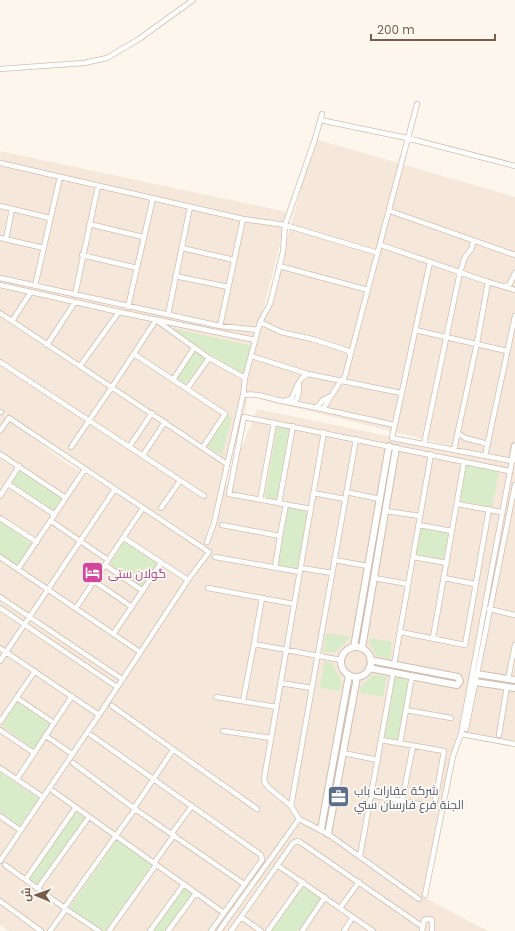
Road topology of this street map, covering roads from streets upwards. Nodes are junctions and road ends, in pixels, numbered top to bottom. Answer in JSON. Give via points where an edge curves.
{"nodes":[{"id":1,"x":193,"y":0,"type":"edge"},
{"id":2,"x":0,"y":69,"type":"edge"},
{"id":3,"x":417,"y":104,"type":"dead end"},
{"id":4,"x":322,"y":114,"type":"dead end"},
{"id":5,"x":320,"y":120,"type":"junction"},
{"id":6,"x":407,"y":138,"type":"junction"},
{"id":7,"x":0,"y":163,"type":"edge"},
{"id":8,"x":515,"y":166,"type":"edge"},
{"id":9,"x":60,"y":177,"type":"junction"},
{"id":10,"x":98,"y":186,"type":"junction"},
{"id":11,"x":152,"y":198,"type":"junction"},
{"id":12,"x":0,"y":206,"type":"edge"},
{"id":13,"x":190,"y":207,"type":"junction"},
{"id":14,"x":12,"y":209,"type":"junction"},
{"id":15,"x":390,"y":211,"type":"junction"},
{"id":16,"x":50,"y":218,"type":"junction"},
{"id":17,"x":243,"y":219,"type":"junction"},
{"id":18,"x":89,"y":224,"type":"junction"},
{"id":19,"x":285,"y":225,"type":"junction"},
{"id":20,"x":143,"y":237,"type":"junction"},
{"id":21,"x":0,"y":238,"type":"edge"},
{"id":22,"x":6,"y":239,"type":"junction"},
{"id":23,"x":473,"y":241,"type":"junction"},
{"id":24,"x":381,"y":245,"type":"junction"},
{"id":25,"x":44,"y":248,"type":"junction"},
{"id":26,"x":182,"y":248,"type":"junction"},
{"id":27,"x":378,"y":253,"type":"junction"},
{"id":28,"x":515,"y":255,"type":"edge"},
{"id":29,"x":82,"y":256,"type":"junction"},
{"id":30,"x":234,"y":260,"type":"junction"},
{"id":31,"x":430,"y":262,"type":"junction"},
{"id":32,"x":279,"y":266,"type":"junction"},
{"id":33,"x":136,"y":268,"type":"junction"},
{"id":34,"x":460,"y":272,"type":"junction"},
{"id":35,"x":515,"y":273,"type":"edge"},
{"id":36,"x":176,"y":276,"type":"junction"},
{"id":37,"x":0,"y":278,"type":"edge"},
{"id":38,"x":488,"y":282,"type":"junction"},
{"id":39,"x":0,"y":285,"type":"edge"},
{"id":40,"x":35,"y":286,"type":"junction"},
{"id":41,"x":505,"y":287,"type":"junction"},
{"id":42,"x":228,"y":288,"type":"junction"},
{"id":43,"x":368,"y":290,"type":"junction"},
{"id":44,"x":515,"y":290,"type":"edge"},
{"id":45,"x":31,"y":292,"type":"junction"},
{"id":46,"x":75,"y":295,"type":"junction"},
{"id":47,"x":95,"y":299,"type":"junction"},
{"id":48,"x":75,"y":302,"type":"junction"},
{"id":49,"x":93,"y":307,"type":"junction"},
{"id":50,"x":128,"y":307,"type":"junction"},
{"id":51,"x":118,"y":312,"type":"junction"},
{"id":52,"x":0,"y":313,"type":"edge"},
{"id":53,"x":168,"y":315,"type":"junction"},
{"id":54,"x":515,"y":316,"type":"edge"},
{"id":55,"x":156,"y":320,"type":"junction"},
{"id":56,"x":12,"y":321,"type":"junction"},
{"id":57,"x":260,"y":322,"type":"junction"},
{"id":58,"x":220,"y":326,"type":"junction"},
{"id":59,"x":258,"y":330,"type":"junction"},
{"id":60,"x":415,"y":330,"type":"junction"},
{"id":61,"x":446,"y":337,"type":"junction"},
{"id":62,"x":255,"y":340,"type":"junction"},
{"id":63,"x":477,"y":343,"type":"junction"},
{"id":64,"x":47,"y":344,"type":"junction"},
{"id":65,"x":194,"y":348,"type":"junction"},
{"id":66,"x":507,"y":351,"type":"junction"},
{"id":67,"x":134,"y":354,"type":"junction"},
{"id":68,"x":351,"y":355,"type":"junction"},
{"id":69,"x":251,"y":356,"type":"junction"},
{"id":70,"x":209,"y":358,"type":"junction"},
{"id":71,"x":0,"y":362,"type":"edge"},
{"id":72,"x":80,"y":366,"type":"junction"},
{"id":73,"x":308,"y":374,"type":"junction"},
{"id":74,"x":245,"y":378,"type":"junction"},
{"id":75,"x":173,"y":380,"type":"junction"},
{"id":76,"x":342,"y":381,"type":"junction"},
{"id":77,"x":298,"y":385,"type":"junction"},
{"id":78,"x":112,"y":388,"type":"junction"},
{"id":79,"x":187,"y":389,"type":"junction"},
{"id":80,"x":401,"y":393,"type":"junction"},
{"id":81,"x":243,"y":395,"type":"junction"},
{"id":82,"x":332,"y":395,"type":"junction"},
{"id":83,"x":282,"y":402,"type":"junction"},
{"id":84,"x":292,"y":403,"type":"junction"},
{"id":85,"x":316,"y":408,"type":"junction"},
{"id":86,"x":323,"y":409,"type":"junction"},
{"id":87,"x":152,"y":413,"type":"junction"},
{"id":88,"x":88,"y":420,"type":"junction"},
{"id":89,"x":165,"y":422,"type":"junction"},
{"id":90,"x":274,"y":423,"type":"junction"},
{"id":91,"x":395,"y":425,"type":"junction"},
{"id":92,"x":293,"y":426,"type":"junction"},
{"id":93,"x":0,"y":431,"type":"edge"},
{"id":94,"x":324,"y":432,"type":"junction"},
{"id":95,"x":458,"y":432,"type":"junction"},
{"id":96,"x":356,"y":440,"type":"junction"},
{"id":97,"x":424,"y":444,"type":"junction"},
{"id":98,"x":488,"y":444,"type":"junction"},
{"id":99,"x":389,"y":446,"type":"junction"},
{"id":100,"x":515,"y":446,"type":"edge"},
{"id":101,"x":70,"y":447,"type":"dead end"},
{"id":102,"x":129,"y":447,"type":"junction"},
{"id":103,"x":203,"y":447,"type":"junction"},
{"id":104,"x":396,"y":448,"type":"junction"},
{"id":105,"x":454,"y":450,"type":"junction"},
{"id":106,"x":0,"y":454,"type":"edge"},
{"id":107,"x":431,"y":454,"type":"junction"},
{"id":108,"x":143,"y":456,"type":"junction"},
{"id":109,"x":485,"y":456,"type":"junction"},
{"id":110,"x":512,"y":461,"type":"junction"},
{"id":111,"x":464,"y":462,"type":"junction"},
{"id":112,"x":227,"y":464,"type":"junction"},
{"id":113,"x":19,"y":466,"type":"junction"},
{"id":114,"x":85,"y":469,"type":"junction"},
{"id":115,"x":509,"y":471,"type":"junction"},
{"id":116,"x":180,"y":481,"type":"junction"},
{"id":117,"x":8,"y":484,"type":"junction"},
{"id":118,"x":515,"y":485,"type":"edge"},
{"id":119,"x":115,"y":489,"type":"junction"},
{"id":120,"x":346,"y":492,"type":"junction"},
{"id":121,"x":313,"y":493,"type":"junction"},
{"id":122,"x":0,"y":496,"type":"edge"},
{"id":123,"x":204,"y":496,"type":"dead end"},
{"id":124,"x":66,"y":498,"type":"junction"},
{"id":125,"x":345,"y":499,"type":"junction"},
{"id":126,"x":380,"y":499,"type":"junction"},
{"id":127,"x":260,"y":500,"type":"junction"},
{"id":128,"x":279,"y":503,"type":"junction"},
{"id":129,"x":286,"y":504,"type":"junction"},
{"id":130,"x":457,"y":504,"type":"junction"},
{"id":131,"x":143,"y":508,"type":"junction"},
{"id":132,"x":161,"y":508,"type":"dead end"},
{"id":133,"x":311,"y":508,"type":"junction"},
{"id":134,"x":489,"y":509,"type":"junction"},
{"id":135,"x":386,"y":511,"type":"junction"},
{"id":136,"x":501,"y":512,"type":"junction"},
{"id":137,"x":55,"y":516,"type":"junction"},
{"id":138,"x":420,"y":516,"type":"junction"},
{"id":139,"x":0,"y":518,"type":"edge"},
{"id":140,"x":51,"y":521,"type":"junction"},
{"id":141,"x":222,"y":525,"type":"dead end"},
{"id":142,"x":419,"y":525,"type":"junction"},
{"id":143,"x":452,"y":531,"type":"junction"},
{"id":144,"x":280,"y":536,"type":"junction"},
{"id":145,"x":124,"y":538,"type":"junction"},
{"id":146,"x":81,"y":541,"type":"junction"},
{"id":147,"x":36,"y":542,"type":"junction"},
{"id":148,"x":207,"y":542,"type":"dead end"},
{"id":149,"x":0,"y":557,"type":"edge"},
{"id":150,"x":215,"y":557,"type":"dead end"},
{"id":151,"x":413,"y":557,"type":"junction"},
{"id":152,"x":108,"y":560,"type":"junction"},
{"id":153,"x":334,"y":560,"type":"junction"},
{"id":154,"x":161,"y":563,"type":"junction"},
{"id":155,"x":447,"y":563,"type":"junction"},
{"id":156,"x":105,"y":565,"type":"junction"},
{"id":157,"x":368,"y":566,"type":"junction"},
{"id":158,"x":275,"y":568,"type":"junction"},
{"id":159,"x":18,"y":569,"type":"junction"},
{"id":160,"x":300,"y":570,"type":"junction"},
{"id":161,"x":332,"y":573,"type":"junction"},
{"id":162,"x":374,"y":578,"type":"junction"},
{"id":163,"x":444,"y":578,"type":"junction"},
{"id":164,"x":188,"y":580,"type":"junction"},
{"id":165,"x":94,"y":581,"type":"junction"},
{"id":166,"x":408,"y":584,"type":"junction"},
{"id":167,"x":475,"y":584,"type":"junction"},
{"id":168,"x":208,"y":588,"type":"dead end"},
{"id":169,"x":48,"y":589,"type":"junction"},
{"id":170,"x":144,"y":591,"type":"junction"},
{"id":171,"x":0,"y":597,"type":"edge"},
{"id":172,"x":262,"y":598,"type":"junction"},
{"id":173,"x":294,"y":604,"type":"junction"},
{"id":174,"x":132,"y":607,"type":"junction"},
{"id":175,"x":0,"y":608,"type":"edge"},
{"id":176,"x":76,"y":608,"type":"junction"},
{"id":177,"x":489,"y":610,"type":"junction"},
{"id":178,"x":515,"y":614,"type":"edge"},
{"id":179,"x":29,"y":617,"type":"junction"},
{"id":180,"x":24,"y":624,"type":"junction"},
{"id":181,"x":400,"y":632,"type":"junction"},
{"id":182,"x":114,"y":633,"type":"junction"},
{"id":183,"x":433,"y":638,"type":"junction"},
{"id":184,"x":254,"y":644,"type":"junction"},
{"id":185,"x":515,"y":645,"type":"edge"},
{"id":186,"x":354,"y":647,"type":"junction"},
{"id":187,"x":0,"y":648,"type":"edge"},
{"id":188,"x":362,"y":648,"type":"junction"},
{"id":189,"x":286,"y":650,"type":"junction"},
{"id":190,"x":6,"y":652,"type":"junction"},
{"id":191,"x":140,"y":652,"type":"junction"},
{"id":192,"x":318,"y":656,"type":"junction"},
{"id":193,"x":0,"y":660,"type":"edge"},
{"id":194,"x":341,"y":660,"type":"junction"},
{"id":195,"x":370,"y":660,"type":"junction"},
{"id":196,"x":394,"y":665,"type":"junction"},
{"id":197,"x":369,"y":668,"type":"junction"},
{"id":198,"x":35,"y":671,"type":"junction"},
{"id":199,"x":393,"y":673,"type":"junction"},
{"id":200,"x":477,"y":674,"type":"junction"},
{"id":201,"x":349,"y":675,"type":"junction"},
{"id":202,"x":412,"y":676,"type":"junction"},
{"id":203,"x":357,"y":677,"type":"junction"},
{"id":204,"x":122,"y":679,"type":"junction"},
{"id":205,"x":508,"y":679,"type":"junction"},
{"id":206,"x":515,"y":680,"type":"edge"},
{"id":207,"x":475,"y":682,"type":"junction"},
{"id":208,"x":280,"y":683,"type":"junction"},
{"id":209,"x":507,"y":686,"type":"junction"},
{"id":210,"x":117,"y":687,"type":"junction"},
{"id":211,"x":312,"y":688,"type":"junction"},
{"id":212,"x":515,"y":688,"type":"edge"},
{"id":213,"x":72,"y":696,"type":"junction"},
{"id":214,"x":216,"y":696,"type":"dead end"},
{"id":215,"x":17,"y":698,"type":"junction"},
{"id":216,"x":244,"y":701,"type":"junction"},
{"id":217,"x":112,"y":706,"type":"dead end"},
{"id":218,"x":277,"y":707,"type":"junction"},
{"id":219,"x":406,"y":710,"type":"junction"},
{"id":220,"x":99,"y":715,"type":"junction"},
{"id":221,"x":451,"y":718,"type":"dead end"},
{"id":222,"x":0,"y":722,"type":"edge"},
{"id":223,"x":54,"y":723,"type":"junction"},
{"id":224,"x":466,"y":729,"type":"dead end"},
{"id":225,"x":0,"y":730,"type":"edge"},
{"id":226,"x":223,"y":731,"type":"dead end"},
{"id":227,"x":460,"y":734,"type":"junction"},
{"id":228,"x":91,"y":735,"type":"dead end"},
{"id":229,"x":498,"y":735,"type":"dead end"},
{"id":230,"x":46,"y":736,"type":"junction"},
{"id":231,"x":271,"y":738,"type":"junction"},
{"id":232,"x":381,"y":740,"type":"junction"},
{"id":233,"x":400,"y":743,"type":"junction"},
{"id":234,"x":515,"y":744,"type":"edge"},
{"id":235,"x":413,"y":746,"type":"junction"},
{"id":236,"x":173,"y":750,"type":"junction"},
{"id":237,"x":34,"y":753,"type":"junction"},
{"id":238,"x":343,"y":753,"type":"junction"},
{"id":239,"x":72,"y":754,"type":"junction"},
{"id":240,"x":378,"y":760,"type":"junction"},
{"id":241,"x":74,"y":763,"type":"dead end"},
{"id":242,"x":0,"y":768,"type":"edge"},
{"id":243,"x":17,"y":779,"type":"junction"},
{"id":244,"x":153,"y":779,"type":"junction"},
{"id":245,"x":53,"y":791,"type":"dead end"},
{"id":246,"x":371,"y":795,"type":"junction"},
{"id":247,"x":43,"y":797,"type":"junction"},
{"id":248,"x":402,"y":801,"type":"junction"},
{"id":249,"x":192,"y":806,"type":"junction"},
{"id":250,"x":291,"y":806,"type":"junction"},
{"id":251,"x":76,"y":807,"type":"junction"},
{"id":252,"x":135,"y":808,"type":"junction"},
{"id":253,"x":257,"y":809,"type":"dead end"},
{"id":254,"x":0,"y":816,"type":"edge"},
{"id":255,"x":89,"y":817,"type":"junction"},
{"id":256,"x":299,"y":819,"type":"junction"},
{"id":257,"x":321,"y":829,"type":"junction"},
{"id":258,"x":20,"y":830,"type":"junction"},
{"id":259,"x":173,"y":834,"type":"junction"},
{"id":260,"x":328,"y":834,"type":"junction"},
{"id":261,"x":116,"y":836,"type":"junction"},
{"id":262,"x":360,"y":856,"type":"junction"},
{"id":263,"x":0,"y":861,"type":"edge"},
{"id":264,"x":155,"y":864,"type":"junction"},
{"id":265,"x":5,"y":865,"type":"dead end"},
{"id":266,"x":277,"y":865,"type":"junction"},
{"id":267,"x":26,"y":879,"type":"junction"},
{"id":268,"x":303,"y":882,"type":"junction"},
{"id":269,"x":359,"y":882,"type":"junction"},
{"id":270,"x":184,"y":884,"type":"junction"},
{"id":271,"x":244,"y":884,"type":"junction"},
{"id":272,"x":38,"y":888,"type":"junction"},
{"id":273,"x":196,"y":893,"type":"junction"},
{"id":274,"x":425,"y":895,"type":"dead end"},
{"id":275,"x":325,"y":897,"type":"junction"},
{"id":276,"x":419,"y":899,"type":"dead end"},
{"id":277,"x":0,"y":901,"type":"edge"},
{"id":278,"x":65,"y":908,"type":"junction"},
{"id":279,"x":340,"y":908,"type":"junction"},
{"id":280,"x":224,"y":913,"type":"junction"},
{"id":281,"x":241,"y":917,"type":"junction"},
{"id":282,"x":353,"y":917,"type":"junction"},
{"id":283,"x":423,"y":929,"type":"edge"},
{"id":284,"x":41,"y":931,"type":"edge"},
{"id":285,"x":50,"y":931,"type":"edge"},
{"id":286,"x":98,"y":931,"type":"edge"},
{"id":287,"x":109,"y":931,"type":"edge"},
{"id":288,"x":150,"y":931,"type":"edge"},
{"id":289,"x":168,"y":931,"type":"edge"},
{"id":290,"x":211,"y":931,"type":"edge"},
{"id":291,"x":219,"y":931,"type":"edge"},
{"id":292,"x":231,"y":931,"type":"edge"},
{"id":293,"x":261,"y":931,"type":"edge"},
{"id":294,"x":268,"y":931,"type":"edge"},
{"id":295,"x":302,"y":931,"type":"edge"},
{"id":296,"x":344,"y":931,"type":"edge"},
{"id":297,"x":372,"y":931,"type":"edge"},
{"id":298,"x":432,"y":931,"type":"edge"}],
"edges":[{"from":1,"to":2,"type":"street","via":[[139,39],[107,58],[84,63]]},
{"from":3,"to":6,"type":"street"},
{"from":4,"to":5,"type":"street"},
{"from":5,"to":6,"type":"street"},
{"from":5,"to":19,"type":"street"},
{"from":6,"to":8,"type":"street"},
{"from":6,"to":15,"type":"street"},
{"from":7,"to":9,"type":"street"},
{"from":9,"to":10,"type":"street"},
{"from":9,"to":16,"type":"street"},
{"from":10,"to":11,"type":"street"},
{"from":10,"to":18,"type":"street"},
{"from":11,"to":13,"type":"street"},
{"from":11,"to":20,"type":"street"},
{"from":12,"to":14,"type":"street"},
{"from":13,"to":17,"type":"street"},
{"from":13,"to":26,"type":"street"},
{"from":14,"to":16,"type":"street"},
{"from":14,"to":22,"type":"street"},
{"from":15,"to":23,"type":"street"},
{"from":15,"to":24,"type":"street"},
{"from":16,"to":25,"type":"street"},
{"from":17,"to":19,"type":"street"},
{"from":17,"to":30,"type":"street"},
{"from":18,"to":20,"type":"street"},
{"from":18,"to":29,"type":"street"},
{"from":19,"to":27,"type":"street"},
{"from":19,"to":32,"type":"street"},
{"from":20,"to":33,"type":"street"},
{"from":21,"to":22,"type":"street"},
{"from":22,"to":25,"type":"street"},
{"from":23,"to":28,"type":"street"},
{"from":23,"to":34,"type":"street"},
{"from":24,"to":27,"type":"street"},
{"from":24,"to":31,"type":"street"},
{"from":25,"to":40,"type":"street"},
{"from":26,"to":30,"type":"street"},
{"from":26,"to":36,"type":"street"},
{"from":27,"to":43,"type":"street"},
{"from":29,"to":33,"type":"street"},
{"from":29,"to":46,"type":"street"},
{"from":30,"to":42,"type":"street"},
{"from":31,"to":34,"type":"street"},
{"from":31,"to":60,"type":"street"},
{"from":32,"to":43,"type":"street"},
{"from":32,"to":57,"type":"street","via":[[270,304]]},
{"from":33,"to":50,"type":"street"},
{"from":34,"to":38,"type":"street"},
{"from":34,"to":61,"type":"street"},
{"from":35,"to":41,"type":"street","via":[[510,284]]},
{"from":36,"to":42,"type":"street"},
{"from":36,"to":53,"type":"street"},
{"from":37,"to":40,"type":"street"},
{"from":38,"to":41,"type":"street"},
{"from":38,"to":63,"type":"street"},
{"from":39,"to":45,"type":"street"},
{"from":40,"to":46,"type":"street"},
{"from":41,"to":44,"type":"street"},
{"from":42,"to":58,"type":"street"},
{"from":43,"to":68,"type":"street"},
{"from":45,"to":48,"type":"street"},
{"from":45,"to":56,"type":"street"},
{"from":46,"to":47,"type":"street"},
{"from":47,"to":49,"type":"street"},
{"from":47,"to":50,"type":"street"},
{"from":48,"to":49,"type":"street"},
{"from":48,"to":64,"type":"street"},
{"from":49,"to":51,"type":"street"},
{"from":50,"to":53,"type":"street"},
{"from":51,"to":55,"type":"street"},
{"from":51,"to":72,"type":"street"},
{"from":52,"to":56,"type":"street"},
{"from":53,"to":58,"type":"street"},
{"from":54,"to":66,"type":"street"},
{"from":55,"to":62,"type":"street"},
{"from":55,"to":65,"type":"street"},
{"from":55,"to":67,"type":"street"},
{"from":56,"to":64,"type":"street"},
{"from":57,"to":59,"type":"street"},
{"from":57,"to":68,"type":"street","via":[[281,332],[347,350]]},
{"from":58,"to":59,"type":"street"},
{"from":59,"to":62,"type":"street"},
{"from":60,"to":61,"type":"street"},
{"from":60,"to":80,"type":"street"},
{"from":61,"to":63,"type":"street"},
{"from":61,"to":97,"type":"street"},
{"from":62,"to":69,"type":"street"},
{"from":63,"to":66,"type":"street"},
{"from":63,"to":95,"type":"street"},
{"from":64,"to":72,"type":"street"},
{"from":65,"to":70,"type":"street"},
{"from":65,"to":75,"type":"street"},
{"from":66,"to":98,"type":"street"},
{"from":67,"to":75,"type":"street"},
{"from":67,"to":78,"type":"street"},
{"from":68,"to":76,"type":"street"},
{"from":69,"to":73,"type":"street"},
{"from":69,"to":74,"type":"street"},
{"from":70,"to":74,"type":"street"},
{"from":70,"to":79,"type":"street"},
{"from":71,"to":88,"type":"street"},
{"from":72,"to":78,"type":"street"},
{"from":73,"to":76,"type":"street"},
{"from":73,"to":77,"type":"street","via":[[304,375]]},
{"from":74,"to":81,"type":"street"},
{"from":75,"to":79,"type":"street"},
{"from":76,"to":80,"type":"street"},
{"from":76,"to":82,"type":"street"},
{"from":77,"to":83,"type":"street","via":[[291,399]]},
{"from":77,"to":84,"type":"street","via":[[298,396]]},
{"from":78,"to":87,"type":"street"},
{"from":78,"to":88,"type":"street"},
{"from":79,"to":103,"type":"street","via":[[225,414]]},
{"from":80,"to":91,"type":"street"},
{"from":81,"to":83,"type":"street","via":[[254,394]]},
{"from":81,"to":112,"type":"street"},
{"from":82,"to":85,"type":"street"},
{"from":82,"to":86,"type":"street"},
{"from":83,"to":84,"type":"street"},
{"from":84,"to":85,"type":"street"},
{"from":85,"to":86,"type":"street"},
{"from":86,"to":91,"type":"street"},
{"from":87,"to":89,"type":"street"},
{"from":87,"to":102,"type":"street"},
{"from":88,"to":101,"type":"street"},
{"from":88,"to":102,"type":"street"},
{"from":89,"to":103,"type":"street"},
{"from":89,"to":108,"type":"street"},
{"from":90,"to":92,"type":"street"},
{"from":90,"to":127,"type":"street"},
{"from":90,"to":127,"type":"street","via":[[244,416],[229,494]]},
{"from":91,"to":97,"type":"street","via":[[392,438]]},
{"from":92,"to":94,"type":"street"},
{"from":92,"to":128,"type":"street"},
{"from":93,"to":114,"type":"street","via":[[8,418]]},
{"from":94,"to":96,"type":"street"},
{"from":94,"to":121,"type":"street"},
{"from":95,"to":98,"type":"street","via":[[465,438]]},
{"from":95,"to":105,"type":"street"},
{"from":96,"to":99,"type":"street"},
{"from":96,"to":120,"type":"street"},
{"from":97,"to":105,"type":"street"},
{"from":98,"to":109,"type":"street"},
{"from":99,"to":104,"type":"street"},
{"from":99,"to":126,"type":"street"},
{"from":100,"to":110,"type":"street"},
{"from":102,"to":108,"type":"street"},
{"from":103,"to":112,"type":"street"},
{"from":104,"to":107,"type":"street"},
{"from":104,"to":135,"type":"street"},
{"from":105,"to":109,"type":"street"},
{"from":106,"to":113,"type":"street"},
{"from":107,"to":111,"type":"street"},
{"from":107,"to":138,"type":"street"},
{"from":108,"to":116,"type":"street"},
{"from":109,"to":110,"type":"street"},
{"from":110,"to":115,"type":"street"},
{"from":111,"to":115,"type":"street"},
{"from":111,"to":130,"type":"street"},
{"from":112,"to":148,"type":"street","via":[[214,523]]},
{"from":113,"to":117,"type":"street"},
{"from":113,"to":124,"type":"street"},
{"from":114,"to":119,"type":"street"},
{"from":114,"to":124,"type":"street"},
{"from":115,"to":136,"type":"street"},
{"from":116,"to":123,"type":"street"},
{"from":116,"to":132,"type":"street"},
{"from":117,"to":122,"type":"street"},
{"from":117,"to":137,"type":"street"},
{"from":118,"to":177,"type":"street"},
{"from":119,"to":131,"type":"street"},
{"from":119,"to":146,"type":"street"},
{"from":120,"to":125,"type":"street"},
{"from":120,"to":126,"type":"street"},
{"from":121,"to":125,"type":"street"},
{"from":121,"to":133,"type":"street"},
{"from":124,"to":137,"type":"street"},
{"from":125,"to":153,"type":"street"},
{"from":126,"to":157,"type":"street"},
{"from":127,"to":128,"type":"street"},
{"from":128,"to":129,"type":"street"},
{"from":129,"to":133,"type":"street"},
{"from":129,"to":144,"type":"street"},
{"from":130,"to":134,"type":"street"},
{"from":130,"to":143,"type":"street"},
{"from":131,"to":145,"type":"street"},
{"from":131,"to":164,"type":"street","via":[[209,552]]},
{"from":133,"to":160,"type":"street"},
{"from":134,"to":136,"type":"street"},
{"from":134,"to":167,"type":"street"},
{"from":135,"to":138,"type":"street"},
{"from":135,"to":162,"type":"street"},
{"from":136,"to":227,"type":"street"},
{"from":137,"to":140,"type":"street"},
{"from":138,"to":142,"type":"street"},
{"from":139,"to":147,"type":"street"},
{"from":140,"to":146,"type":"street"},
{"from":140,"to":147,"type":"street"},
{"from":141,"to":144,"type":"street"},
{"from":142,"to":143,"type":"street"},
{"from":142,"to":151,"type":"street"},
{"from":143,"to":155,"type":"street"},
{"from":144,"to":158,"type":"street"},
{"from":145,"to":152,"type":"street"},
{"from":145,"to":154,"type":"street"},
{"from":146,"to":152,"type":"street"},
{"from":146,"to":169,"type":"street"},
{"from":147,"to":159,"type":"street"},
{"from":149,"to":159,"type":"street"},
{"from":150,"to":158,"type":"street"},
{"from":151,"to":155,"type":"street"},
{"from":151,"to":166,"type":"street"},
{"from":152,"to":156,"type":"street"},
{"from":153,"to":157,"type":"street"},
{"from":153,"to":161,"type":"street"},
{"from":154,"to":164,"type":"street"},
{"from":154,"to":170,"type":"street"},
{"from":155,"to":163,"type":"street"},
{"from":156,"to":165,"type":"street"},
{"from":156,"to":170,"type":"street"},
{"from":157,"to":186,"type":"street"},
{"from":158,"to":160,"type":"street"},
{"from":159,"to":169,"type":"street"},
{"from":160,"to":161,"type":"street"},
{"from":160,"to":173,"type":"street"},
{"from":161,"to":192,"type":"street"},
{"from":162,"to":166,"type":"street"},
{"from":162,"to":188,"type":"street"},
{"from":163,"to":167,"type":"street"},
{"from":163,"to":183,"type":"street"},
{"from":164,"to":191,"type":"street"},
{"from":165,"to":174,"type":"street"},
{"from":165,"to":176,"type":"street"},
{"from":166,"to":181,"type":"street"},
{"from":167,"to":183,"type":"street","via":[[465,645]]},
{"from":168,"to":172,"type":"street"},
{"from":169,"to":176,"type":"street"},
{"from":169,"to":179,"type":"street"},
{"from":170,"to":174,"type":"street"},
{"from":171,"to":179,"type":"street"},
{"from":172,"to":173,"type":"street"},
{"from":172,"to":184,"type":"street"},
{"from":173,"to":189,"type":"street"},
{"from":174,"to":182,"type":"street"},
{"from":175,"to":180,"type":"street"},
{"from":176,"to":182,"type":"street"},
{"from":177,"to":178,"type":"street"},
{"from":177,"to":200,"type":"street"},
{"from":179,"to":180,"type":"street"},
{"from":179,"to":204,"type":"street"},
{"from":180,"to":190,"type":"street"},
{"from":180,"to":210,"type":"street"},
{"from":181,"to":183,"type":"street"},
{"from":181,"to":196,"type":"street"},
{"from":182,"to":191,"type":"street"},
{"from":184,"to":189,"type":"street"},
{"from":184,"to":216,"type":"street"},
{"from":185,"to":205,"type":"street"},
{"from":186,"to":188,"type":"street"},
{"from":186,"to":194,"type":"street","via":[[344,653]]},
{"from":187,"to":190,"type":"street"},
{"from":188,"to":195,"type":"street"},
{"from":189,"to":192,"type":"street"},
{"from":189,"to":208,"type":"street"},
{"from":190,"to":193,"type":"street"},
{"from":190,"to":198,"type":"street"},
{"from":191,"to":204,"type":"street"},
{"from":192,"to":194,"type":"street"},
{"from":192,"to":211,"type":"street"},
{"from":194,"to":201,"type":"street","via":[[343,670]]},
{"from":195,"to":196,"type":"street"},
{"from":195,"to":197,"type":"street"},
{"from":196,"to":202,"type":"street","via":[[458,677],[460,681],[457,685]]},
{"from":197,"to":199,"type":"street"},
{"from":197,"to":203,"type":"street"},
{"from":198,"to":213,"type":"street"},
{"from":198,"to":215,"type":"street"},
{"from":199,"to":202,"type":"street"},
{"from":199,"to":232,"type":"street"},
{"from":200,"to":205,"type":"street"},
{"from":200,"to":207,"type":"street"},
{"from":201,"to":203,"type":"street"},
{"from":201,"to":257,"type":"street"},
{"from":202,"to":219,"type":"street"},
{"from":203,"to":238,"type":"street"},
{"from":204,"to":210,"type":"street"},
{"from":205,"to":206,"type":"street"},
{"from":207,"to":209,"type":"street"},
{"from":207,"to":224,"type":"street"},
{"from":208,"to":211,"type":"street"},
{"from":208,"to":218,"type":"street"},
{"from":209,"to":212,"type":"street"},
{"from":209,"to":229,"type":"street"},
{"from":210,"to":220,"type":"street"},
{"from":211,"to":250,"type":"street"},
{"from":213,"to":220,"type":"street"},
{"from":213,"to":223,"type":"street"},
{"from":214,"to":216,"type":"street"},
{"from":215,"to":222,"type":"street"},
{"from":215,"to":223,"type":"street"},
{"from":216,"to":218,"type":"street"},
{"from":217,"to":236,"type":"street"},
{"from":218,"to":231,"type":"street"},
{"from":219,"to":221,"type":"street"},
{"from":219,"to":233,"type":"street"},
{"from":220,"to":239,"type":"street"},
{"from":223,"to":230,"type":"street"},
{"from":225,"to":237,"type":"street"},
{"from":226,"to":231,"type":"street"},
{"from":227,"to":234,"type":"street"},
{"from":227,"to":274,"type":"street","via":[[453,756]]},
{"from":228,"to":244,"type":"street"},
{"from":230,"to":237,"type":"street"},
{"from":230,"to":239,"type":"street"},
{"from":231,"to":250,"type":"street","via":[[265,783]]},
{"from":232,"to":233,"type":"street"},
{"from":232,"to":240,"type":"street"},
{"from":233,"to":235,"type":"street"},
{"from":235,"to":248,"type":"street"},
{"from":235,"to":248,"type":"street","via":[[444,751],[434,807]]},
{"from":236,"to":244,"type":"street"},
{"from":236,"to":253,"type":"street"},
{"from":237,"to":243,"type":"street"},
{"from":238,"to":240,"type":"street"},
{"from":238,"to":260,"type":"street"},
{"from":239,"to":247,"type":"street"},
{"from":240,"to":246,"type":"street"},
{"from":241,"to":252,"type":"street"},
{"from":242,"to":243,"type":"street"},
{"from":243,"to":247,"type":"street"},
{"from":244,"to":249,"type":"street"},
{"from":244,"to":252,"type":"street"},
{"from":245,"to":251,"type":"street"},
{"from":246,"to":248,"type":"street"},
{"from":246,"to":262,"type":"street"},
{"from":247,"to":258,"type":"street"},
{"from":249,"to":259,"type":"street"},
{"from":249,"to":271,"type":"street","via":[[261,855],[262,860]]},
{"from":250,"to":256,"type":"street"},
{"from":251,"to":255,"type":"street"},
{"from":251,"to":267,"type":"street"},
{"from":252,"to":259,"type":"street"},
{"from":252,"to":261,"type":"street"},
{"from":254,"to":258,"type":"street"},
{"from":255,"to":261,"type":"street"},
{"from":255,"to":272,"type":"street"},
{"from":256,"to":257,"type":"street"},
{"from":256,"to":291,"type":"street"},
{"from":257,"to":260,"type":"street"},
{"from":258,"to":263,"type":"street"},
{"from":259,"to":264,"type":"street"},
{"from":259,"to":271,"type":"street"},
{"from":260,"to":262,"type":"street"},
{"from":261,"to":264,"type":"street"},
{"from":261,"to":278,"type":"street"},
{"from":262,"to":276,"type":"street"},
{"from":264,"to":270,"type":"street"},
{"from":264,"to":287,"type":"street"},
{"from":265,"to":267,"type":"street"},
{"from":266,"to":268,"type":"street"},
{"from":266,"to":269,"type":"street","via":[[293,842],[298,841]]},
{"from":266,"to":281,"type":"street"},
{"from":267,"to":272,"type":"street"},
{"from":268,"to":275,"type":"street"},
{"from":268,"to":294,"type":"street"},
{"from":269,"to":279,"type":"street"},
{"from":269,"to":283,"type":"street"},
{"from":270,"to":273,"type":"street"},
{"from":270,"to":288,"type":"street"},
{"from":271,"to":280,"type":"street"},
{"from":272,"to":278,"type":"street"},
{"from":273,"to":280,"type":"street"},
{"from":273,"to":289,"type":"street"},
{"from":275,"to":279,"type":"street"},
{"from":275,"to":295,"type":"street"},
{"from":277,"to":284,"type":"street"},
{"from":278,"to":285,"type":"street"},
{"from":278,"to":286,"type":"street"},
{"from":279,"to":282,"type":"street"},
{"from":280,"to":290,"type":"street"},
{"from":281,"to":292,"type":"street"},
{"from":281,"to":293,"type":"street"},
{"from":282,"to":296,"type":"street"},
{"from":282,"to":297,"type":"street"},
{"from":283,"to":298,"type":"street","via":[[424,920],[427,918],[432,920]]}]}
